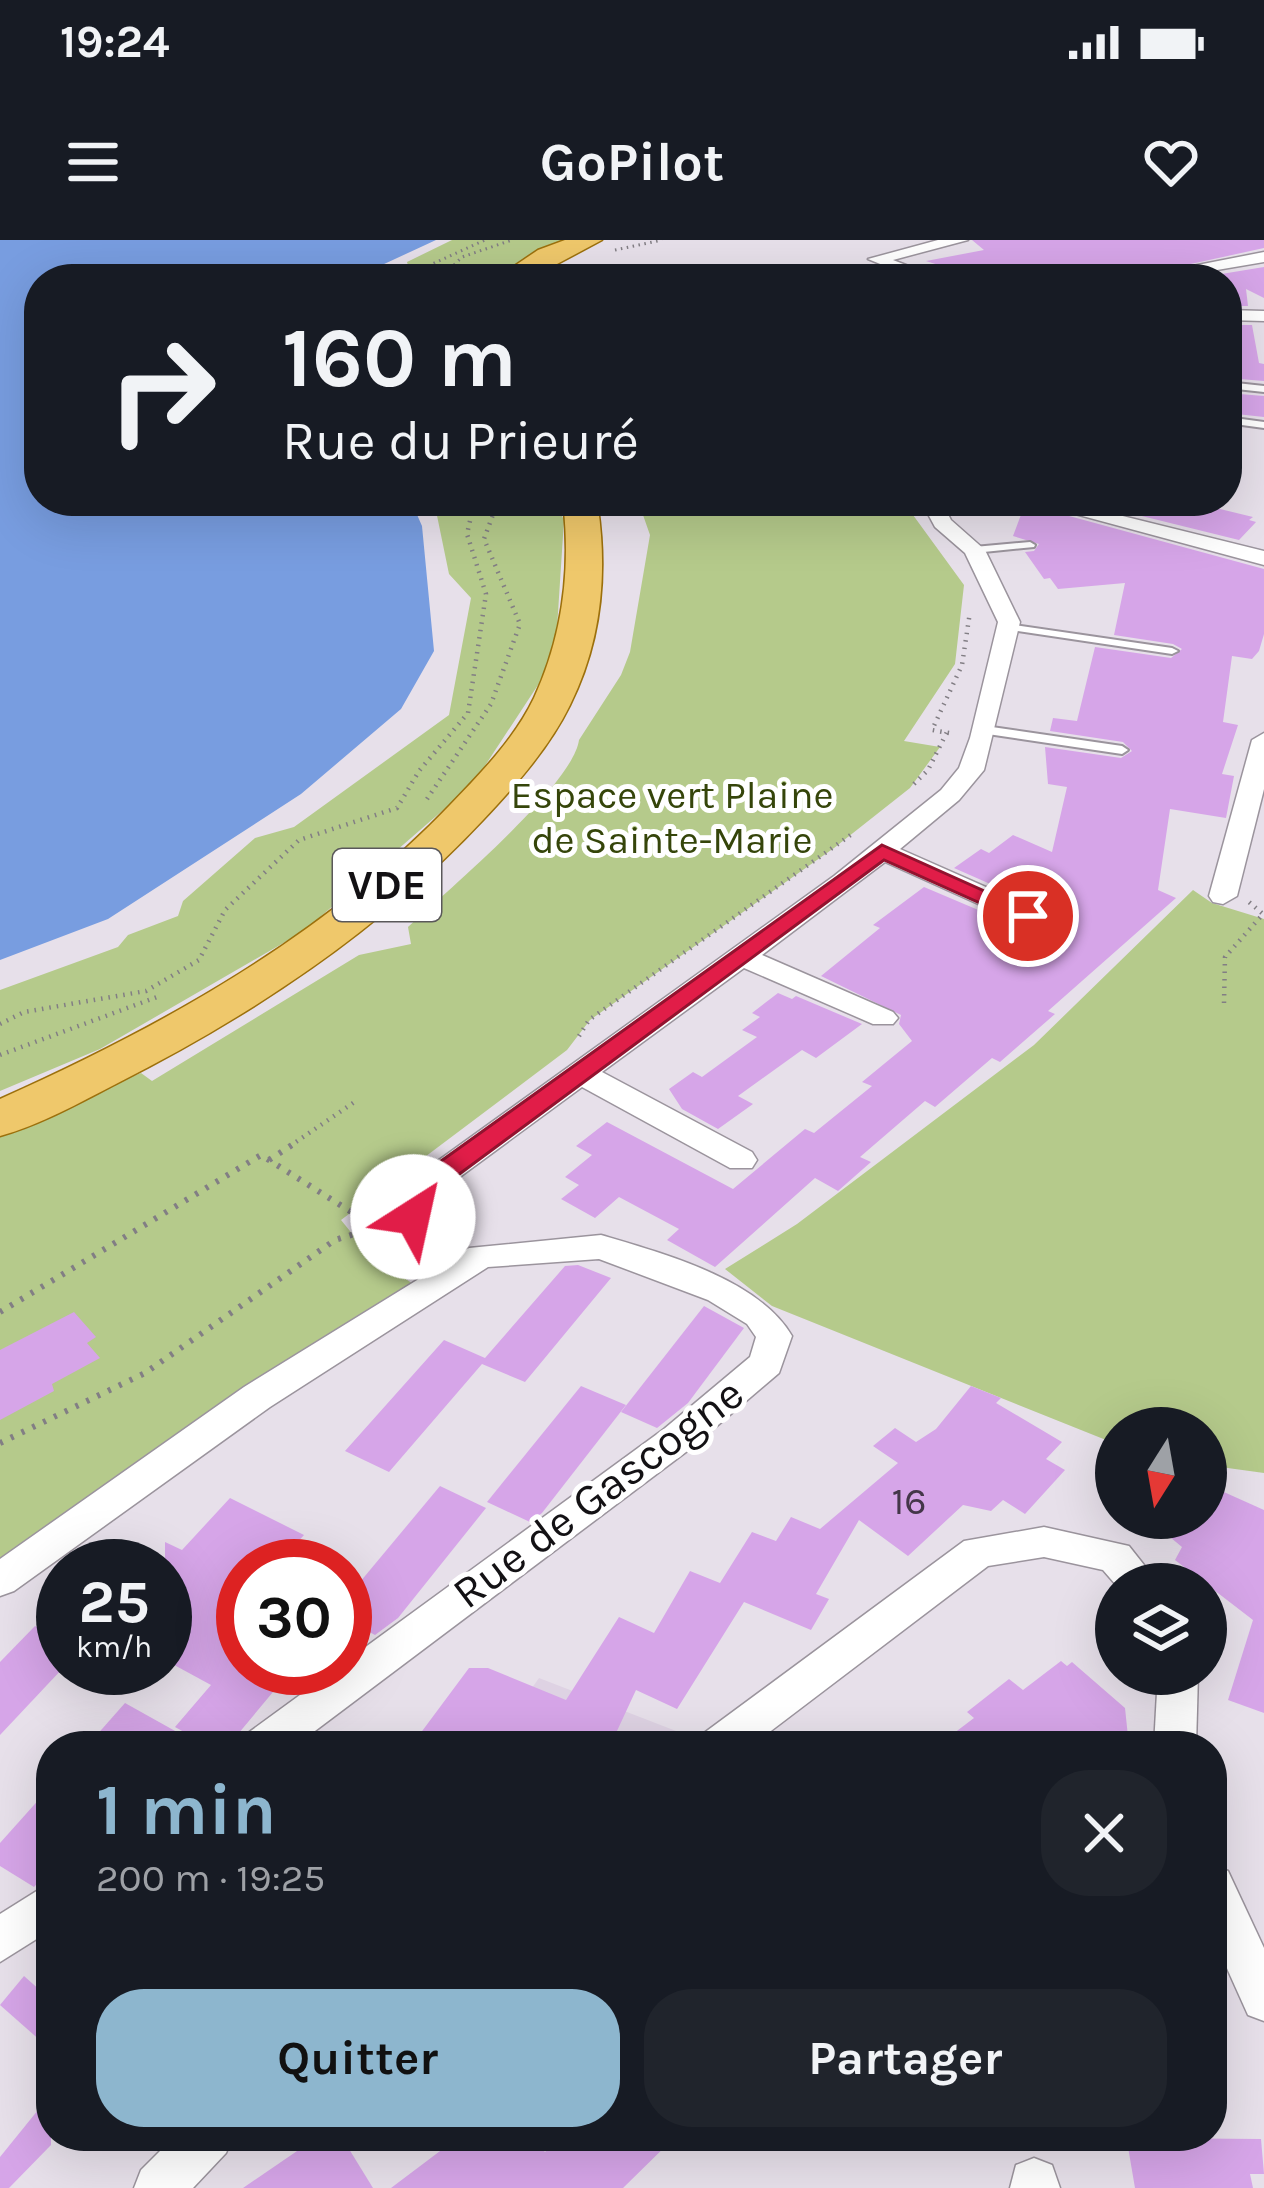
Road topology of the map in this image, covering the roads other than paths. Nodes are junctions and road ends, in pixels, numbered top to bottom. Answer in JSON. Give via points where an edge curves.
{"nodes":[{"id":1,"x":589,"y":240,"type":"edge"},
{"id":2,"x":960,"y":240,"type":"edge"},
{"id":3,"x":1264,"y":257,"type":"edge"},
{"id":4,"x":534,"y":264,"type":"edge"},
{"id":5,"x":890,"y":264,"type":"edge"},
{"id":6,"x":1223,"y":264,"type":"edge"},
{"id":7,"x":582,"y":516,"type":"edge"},
{"id":8,"x":938,"y":516,"type":"edge"},
{"id":9,"x":1097,"y":516,"type":"edge"},
{"id":10,"x":1030,"y":545,"type":"dead end"},
{"id":11,"x":974,"y":550,"type":"junction"},
{"id":12,"x":1264,"y":558,"type":"edge"},
{"id":13,"x":1008,"y":627,"type":"junction"},
{"id":14,"x":1172,"y":651,"type":"dead end"},
{"id":15,"x":984,"y":734,"type":"junction"},
{"id":16,"x":1264,"y":740,"type":"edge"},
{"id":17,"x":1122,"y":749,"type":"dead end"},
{"id":18,"x":882,"y":851,"type":"junction"},
{"id":19,"x":1225,"y":890,"type":"road end"},
{"id":20,"x":1028,"y":916,"type":"dead end"},
{"id":21,"x":740,"y":956,"type":"junction"},
{"id":22,"x":883,"y":1018,"type":"dead end"},
{"id":23,"x":578,"y":1072,"type":"junction"},
{"id":24,"x":0,"y":1119,"type":"edge"},
{"id":25,"x":741,"y":1160,"type":"dead end"},
{"id":26,"x":413,"y":1217,"type":"road end"},
{"id":27,"x":1120,"y":1563,"type":"edge"},
{"id":28,"x":0,"y":1580,"type":"edge"},
{"id":29,"x":1177,"y":1695,"type":"edge"},
{"id":30,"x":282,"y":1731,"type":"edge"},
{"id":31,"x":738,"y":1731,"type":"edge"},
{"id":32,"x":1176,"y":1731,"type":"edge"},
{"id":33,"x":36,"y":1914,"type":"edge"},
{"id":34,"x":1227,"y":1918,"type":"edge"},
{"id":35,"x":0,"y":1941,"type":"edge"},
{"id":36,"x":1264,"y":2000,"type":"edge"},
{"id":37,"x":195,"y":2151,"type":"edge"},
{"id":38,"x":160,"y":2188,"type":"edge"}],
"edges":[{"from":1,"to":4,"type":"main road"},
{"from":2,"to":5,"type":"street","via":[[876,259]]},
{"from":3,"to":6,"type":"street"},
{"from":7,"to":24,"type":"main road","number":"VDE","via":[[588,556],[580,613],[553,701],[471,808],[338,927],[244,995]]},
{"from":8,"to":11,"type":"street"},
{"from":9,"to":12,"type":"street"},
{"from":10,"to":11,"type":"lane"},
{"from":11,"to":13,"type":"street"},
{"from":13,"to":14,"type":"lane"},
{"from":13,"to":15,"type":"street"},
{"from":15,"to":17,"type":"lane"},
{"from":15,"to":18,"type":"street","via":[[971,770],[950,795]]},
{"from":16,"to":19,"type":"street"},
{"from":18,"to":20,"type":"street"},
{"from":18,"to":21,"type":"street"},
{"from":21,"to":22,"type":"street"},
{"from":21,"to":23,"type":"street"},
{"from":23,"to":25,"type":"street"},
{"from":23,"to":26,"type":"street","via":[[418,1191]]},
{"from":27,"to":31,"type":"street","via":[[1044,1542],[978,1552]]},
{"from":28,"to":30,"type":"street","name":"Rue de Gascogne","via":[[257,1397],[481,1256],[601,1247],[720,1291],[759,1316],[774,1336],[766,1364]]},
{"from":29,"to":32,"type":"street"},
{"from":33,"to":35,"type":"street"},
{"from":34,"to":36,"type":"street"},
{"from":37,"to":38,"type":"street"}]}
